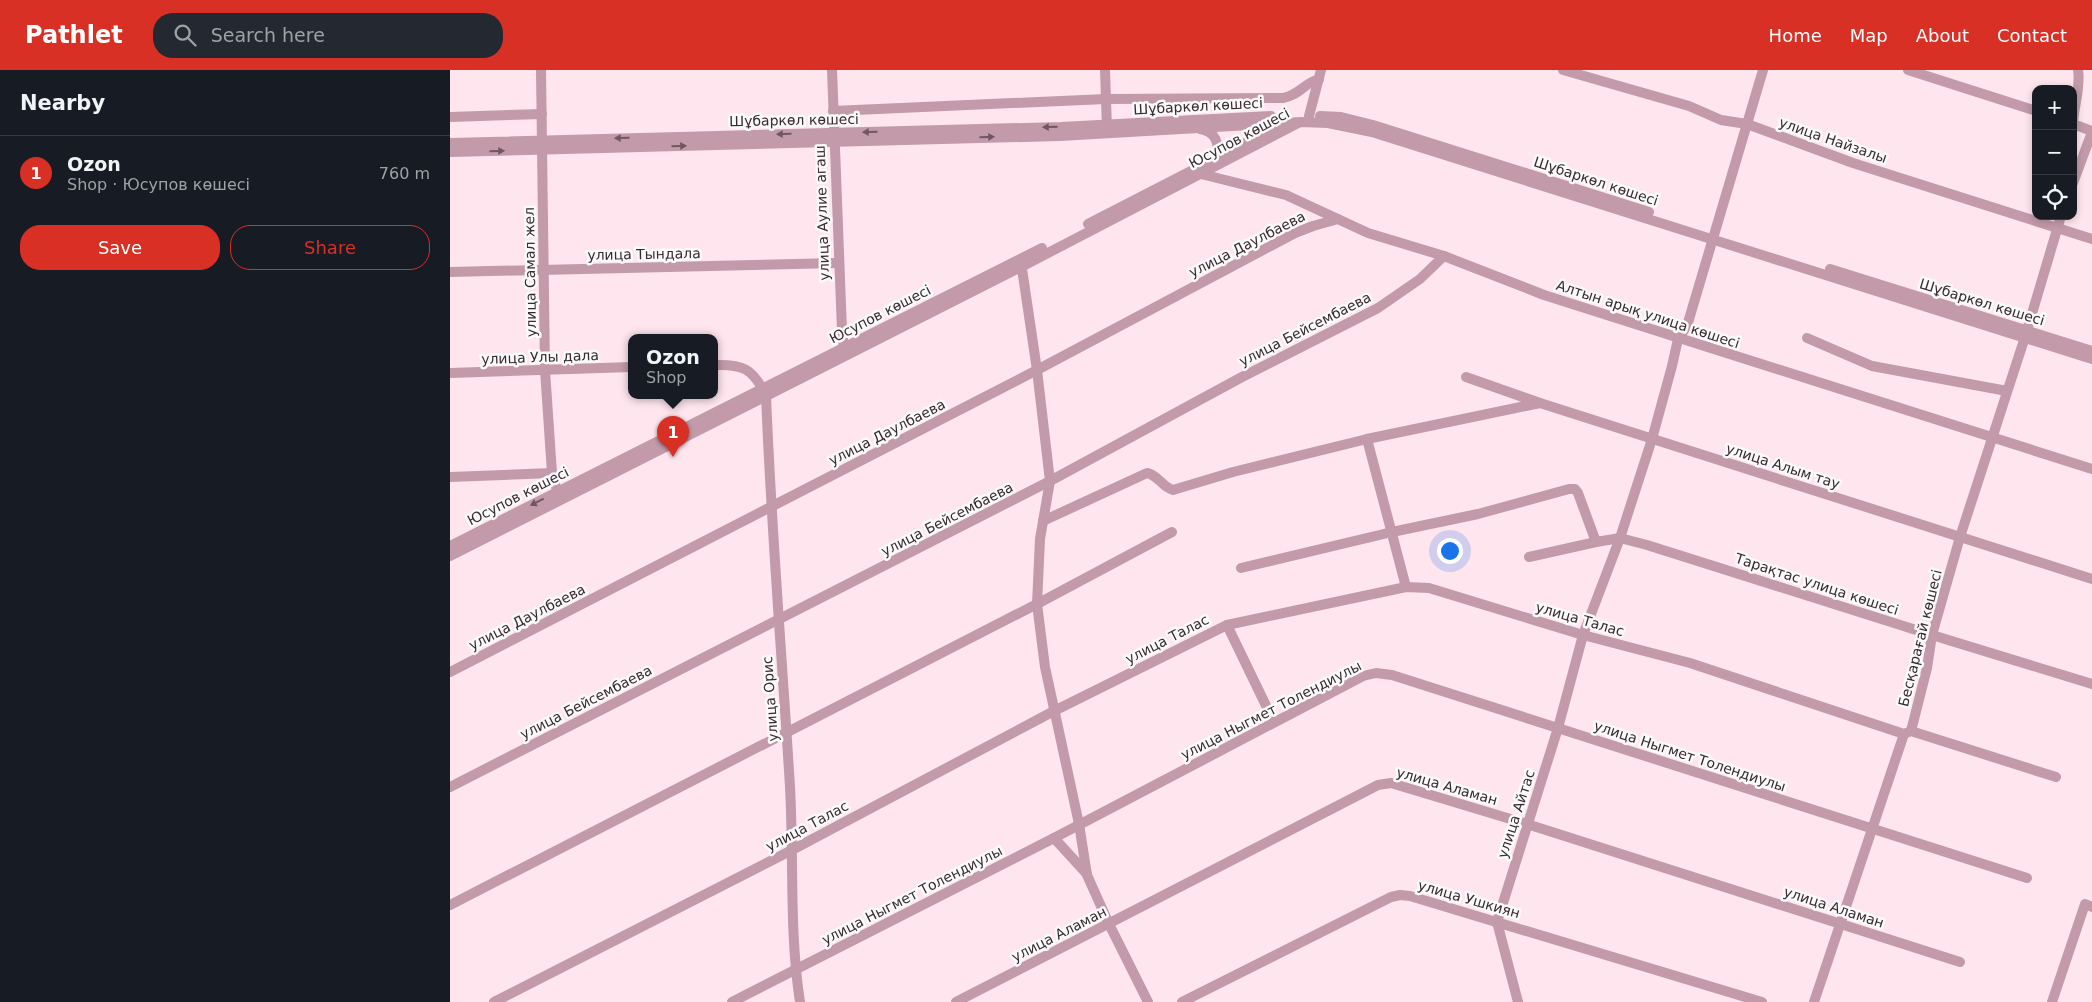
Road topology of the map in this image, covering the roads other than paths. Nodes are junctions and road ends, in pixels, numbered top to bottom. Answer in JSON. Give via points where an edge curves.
{"nodes":[{"id":1,"x":542,"y":70,"type":"edge"},
{"id":2,"x":832,"y":70,"type":"edge"},
{"id":3,"x":1105,"y":70,"type":"edge"},
{"id":4,"x":1563,"y":70,"type":"edge"},
{"id":5,"x":1763,"y":70,"type":"edge"},
{"id":6,"x":1908,"y":70,"type":"edge"},
{"id":7,"x":2078,"y":70,"type":"edge"},
{"id":8,"x":1320,"y":74,"type":"edge"},
{"id":9,"x":2077,"y":91,"type":"edge"},
{"id":10,"x":1106,"y":99,"type":"junction"},
{"id":11,"x":2032,"y":110,"type":"edge"},
{"id":12,"x":833,"y":111,"type":"junction"},
{"id":13,"x":542,"y":114,"type":"junction"},
{"id":14,"x":450,"y":117,"type":"edge"},
{"id":15,"x":1305,"y":119,"type":"junction"},
{"id":16,"x":1747,"y":124,"type":"junction"},
{"id":17,"x":2077,"y":125,"type":"edge"},
{"id":18,"x":1191,"y":128,"type":"junction"},
{"id":19,"x":1107,"y":129,"type":"junction"},
{"id":20,"x":2092,"y":131,"type":"edge"},
{"id":21,"x":833,"y":137,"type":"junction"},
{"id":22,"x":450,"y":143,"type":"edge"},
{"id":23,"x":543,"y":145,"type":"junction"},
{"id":24,"x":450,"y":152,"type":"edge"},
{"id":25,"x":1215,"y":158,"type":"junction"},
{"id":26,"x":1201,"y":174,"type":"junction"},
{"id":27,"x":2076,"y":175,"type":"edge"},
{"id":28,"x":1338,"y":219,"type":"junction"},
{"id":29,"x":2060,"y":220,"type":"edge"},
{"id":30,"x":2057,"y":228,"type":"junction"},
{"id":31,"x":1712,"y":236,"type":"junction"},
{"id":32,"x":2092,"y":239,"type":"edge"},
{"id":33,"x":1444,"y":256,"type":"junction"},
{"id":34,"x":1021,"y":263,"type":"junction"},
{"id":35,"x":838,"y":264,"type":"junction"},
{"id":36,"x":543,"y":271,"type":"junction"},
{"id":37,"x":450,"y":272,"type":"edge"},
{"id":38,"x":2026,"y":334,"type":"junction"},
{"id":39,"x":1807,"y":338,"type":"dead end"},
{"id":40,"x":1678,"y":339,"type":"junction"},
{"id":41,"x":847,"y":351,"type":"junction"},
{"id":42,"x":2092,"y":351,"type":"edge"},
{"id":43,"x":2092,"y":359,"type":"edge"},
{"id":44,"x":718,"y":365,"type":"edge"},
{"id":45,"x":628,"y":367,"type":"edge"},
{"id":46,"x":545,"y":370,"type":"junction"},
{"id":47,"x":1037,"y":370,"type":"junction"},
{"id":48,"x":450,"y":373,"type":"edge"},
{"id":49,"x":1466,"y":377,"type":"dead end"},
{"id":50,"x":2007,"y":391,"type":"junction"},
{"id":51,"x":764,"y":392,"type":"junction"},
{"id":52,"x":1540,"y":403,"type":"junction"},
{"id":53,"x":1993,"y":437,"type":"junction"},
{"id":54,"x":1652,"y":439,"type":"junction"},
{"id":55,"x":1367,"y":440,"type":"junction"},
{"id":56,"x":2092,"y":469,"type":"edge"},
{"id":57,"x":552,"y":473,"type":"junction"},
{"id":58,"x":450,"y":477,"type":"edge"},
{"id":59,"x":1050,"y":481,"type":"junction"},
{"id":60,"x":559,"y":496,"type":"junction"},
{"id":61,"x":770,"y":508,"type":"junction"},
{"id":62,"x":1043,"y":521,"type":"junction"},
{"id":63,"x":1172,"y":532,"type":"dead end"},
{"id":64,"x":1392,"y":532,"type":"junction"},
{"id":65,"x":1960,"y":537,"type":"junction"},
{"id":66,"x":1620,"y":538,"type":"junction"},
{"id":67,"x":1596,"y":542,"type":"junction"},
{"id":68,"x":450,"y":546,"type":"edge"},
{"id":69,"x":450,"y":556,"type":"edge"},
{"id":70,"x":1528,"y":557,"type":"dead end"},
{"id":71,"x":1242,"y":568,"type":"dead end"},
{"id":72,"x":2092,"y":579,"type":"edge"},
{"id":73,"x":1406,"y":586,"type":"junction"},
{"id":74,"x":1037,"y":604,"type":"junction"},
{"id":75,"x":778,"y":620,"type":"junction"},
{"id":76,"x":1226,"y":625,"type":"junction"},
{"id":77,"x":1583,"y":635,"type":"junction"},
{"id":78,"x":1932,"y":635,"type":"junction"},
{"id":79,"x":450,"y":672,"type":"edge"},
{"id":80,"x":2092,"y":684,"type":"edge"},
{"id":81,"x":1054,"y":711,"type":"junction"},
{"id":82,"x":1274,"y":722,"type":"junction"},
{"id":83,"x":1558,"y":728,"type":"junction"},
{"id":84,"x":786,"y":733,"type":"junction"},
{"id":85,"x":1908,"y":733,"type":"junction"},
{"id":86,"x":2056,"y":777,"type":"dead end"},
{"id":87,"x":450,"y":787,"type":"edge"},
{"id":88,"x":1079,"y":824,"type":"junction"},
{"id":89,"x":1527,"y":824,"type":"junction"},
{"id":90,"x":1871,"y":828,"type":"junction"},
{"id":91,"x":1054,"y":838,"type":"junction"},
{"id":92,"x":792,"y":850,"type":"junction"},
{"id":93,"x":1088,"y":875,"type":"junction"},
{"id":94,"x":2027,"y":878,"type":"dead end"},
{"id":95,"x":450,"y":905,"type":"edge"},
{"id":96,"x":2088,"y":905,"type":"edge"},
{"id":97,"x":1497,"y":922,"type":"junction"},
{"id":98,"x":1839,"y":923,"type":"junction"},
{"id":99,"x":1109,"y":924,"type":"junction"},
{"id":100,"x":1960,"y":962,"type":"dead end"},
{"id":101,"x":796,"y":969,"type":"junction"},
{"id":102,"x":494,"y":1002,"type":"edge"},
{"id":103,"x":732,"y":1002,"type":"edge"},
{"id":104,"x":800,"y":1002,"type":"edge"},
{"id":105,"x":956,"y":1002,"type":"edge"},
{"id":106,"x":1148,"y":1002,"type":"edge"},
{"id":107,"x":1182,"y":1002,"type":"edge"},
{"id":108,"x":1518,"y":1002,"type":"edge"},
{"id":109,"x":1762,"y":1002,"type":"edge"},
{"id":110,"x":1814,"y":1002,"type":"edge"},
{"id":111,"x":2052,"y":1002,"type":"edge"}],
"edges":[{"from":1,"to":13,"type":"street","name":"улица Самал жел"},
{"from":2,"to":12,"type":"street","name":"улица Аулие агаш"},
{"from":3,"to":10,"type":"street"},
{"from":4,"to":16,"type":"street","name":"улица Найзалы","via":[[1689,106],[1721,120]]},
{"from":5,"to":16,"type":"street","name":"улица Айтас"},
{"from":6,"to":11,"type":"street"},
{"from":7,"to":9,"type":"street"},
{"from":8,"to":10,"type":"street","via":[[1293,96],[1283,98]]},
{"from":8,"to":15,"type":"street"},
{"from":10,"to":12,"type":"street"},
{"from":10,"to":19,"type":"street"},
{"from":12,"to":21,"type":"street","name":"улица Аулие агаш"},
{"from":13,"to":14,"type":"street"},
{"from":13,"to":23,"type":"street","name":"улица Самал жел"},
{"from":15,"to":18,"type":"street","name":"Шұбаркөл көшесі"},
{"from":15,"to":19,"type":"street","name":"Шұбаркөл көшесі","via":[[1257,116]]},
{"from":15,"to":25,"type":"street","name":"Юсупов көшесі","via":[[1263,134]]},
{"from":15,"to":26,"type":"street","name":"Юсупов көшесі"},
{"from":15,"to":31,"type":"street","name":"Шұбаркөл көшесі","via":[[1341,117],[1373,125]]},
{"from":16,"to":30,"type":"street","name":"улица Найзалы","via":[[1853,163]]},
{"from":16,"to":31,"type":"street","name":"улица Айтас"},
{"from":17,"to":20,"type":"street"},
{"from":18,"to":19,"type":"street","name":"Шұбаркөл көшесі"},
{"from":18,"to":25,"type":"street","via":[[1204,130],[1215,137],[1218,148]]},
{"from":19,"to":21,"type":"street","name":"Шұбаркөл көшесі","via":[[1060,136]]},
{"from":20,"to":27,"type":"street"},
{"from":21,"to":23,"type":"street","name":"Шұбаркөл көшесі"},
{"from":21,"to":35,"type":"street","name":"улица Аулие агаш"},
{"from":22,"to":23,"type":"street"},
{"from":24,"to":23,"type":"street","one_way":true},
{"from":23,"to":36,"type":"street","name":"улица Самал жел"},
{"from":25,"to":34,"type":"street","name":"Юсупов көшесі"},
{"from":26,"to":28,"type":"street","name":"Алтын арық улица көшесі","via":[[1286,195]]},
{"from":26,"to":34,"type":"street","name":"Юсупов көшесі"},
{"from":28,"to":33,"type":"street","name":"Алтын арық улица көшесі","via":[[1368,233]]},
{"from":28,"to":47,"type":"street","name":"улица Даулбаева","via":[[1295,233]]},
{"from":29,"to":30,"type":"street","name":"Бесқарағай көшесі"},
{"from":30,"to":32,"type":"street","name":"улица Найзалы"},
{"from":30,"to":38,"type":"street","name":"Бесқарағай көшесі"},
{"from":31,"to":38,"type":"street","name":"Шұбаркөл көшесі"},
{"from":31,"to":40,"type":"street","name":"улица Айтас","via":[[1687,326]]},
{"from":33,"to":40,"type":"street","name":"Алтын арық улица көшесі","via":[[1544,295]]},
{"from":33,"to":59,"type":"street","name":"улица Бейсембаева","via":[[1420,279],[1378,308]]},
{"from":34,"to":41,"type":"street","name":"Юсупов көшесі"},
{"from":34,"to":47,"type":"street"},
{"from":35,"to":36,"type":"street","name":"улица Тындала"},
{"from":35,"to":41,"type":"street","name":"улица Аулие агаш","via":[[842,332]]},
{"from":36,"to":37,"type":"street","name":"улица Тындала"},
{"from":36,"to":46,"type":"street","name":"улица Самал жел"},
{"from":38,"to":42,"type":"street","name":"Шұбаркөл көшесі"},
{"from":38,"to":43,"type":"street","name":"Шұбаркөл көшесі"},
{"from":38,"to":50,"type":"street","name":"Бесқарағай көшесі"},
{"from":39,"to":50,"type":"street","via":[[1872,366]]},
{"from":40,"to":53,"type":"street","name":"Алтын арық улица көшесі"},
{"from":40,"to":54,"type":"street","name":"улица Айтас"},
{"from":41,"to":51,"type":"street","name":"Юсупов көшесі"},
{"from":44,"to":51,"type":"street","via":[[736,364],[746,369]]},
{"from":45,"to":46,"type":"street","name":"улица Улы дала"},
{"from":46,"to":48,"type":"street","name":"улица Улы дала"},
{"from":46,"to":57,"type":"street","name":"улица Самал жел"},
{"from":47,"to":59,"type":"street"},
{"from":47,"to":61,"type":"street","name":"улица Даулбаева"},
{"from":49,"to":52,"type":"street","name":"улица Алым тау"},
{"from":50,"to":53,"type":"street","name":"Бесқарағай көшесі"},
{"from":51,"to":60,"type":"street","name":"Юсупов көшесі"},
{"from":51,"to":61,"type":"street","name":"улица Орис"},
{"from":52,"to":54,"type":"street","name":"улица Алым тау"},
{"from":52,"to":55,"type":"street"},
{"from":53,"to":56,"type":"street","name":"Алтын арық улица көшесі"},
{"from":53,"to":65,"type":"street","name":"Бесқарағай көшесі"},
{"from":54,"to":65,"type":"street","name":"улица Алым тау"},
{"from":54,"to":66,"type":"street","name":"улица Айтас"},
{"from":55,"to":62,"type":"street","via":[[1173,490],[1154,475],[1146,474]]},
{"from":55,"to":64,"type":"street"},
{"from":57,"to":58,"type":"street"},
{"from":57,"to":60,"type":"street","name":"улица Самал жел"},
{"from":59,"to":62,"type":"street"},
{"from":59,"to":75,"type":"street","name":"улица Бейсембаева"},
{"from":60,"to":68,"type":"street","name":"Юсупов көшесі","one_way":true},
{"from":60,"to":69,"type":"street","name":"Юсупов көшесі"},
{"from":61,"to":75,"type":"street","name":"улица Орис"},
{"from":61,"to":79,"type":"street","name":"улица Даулбаева"},
{"from":62,"to":74,"type":"street"},
{"from":63,"to":74,"type":"street"},
{"from":64,"to":67,"type":"street","via":[[1575,489]]},
{"from":64,"to":71,"type":"street"},
{"from":64,"to":73,"type":"street"},
{"from":65,"to":72,"type":"street","name":"улица Алым тау"},
{"from":65,"to":78,"type":"street","name":"Бесқарағай көшесі"},
{"from":66,"to":67,"type":"street"},
{"from":66,"to":77,"type":"street","name":"улица Айтас"},
{"from":66,"to":78,"type":"street","name":"Тарақтас улица көшесі"},
{"from":67,"to":70,"type":"street"},
{"from":73,"to":76,"type":"street","name":"улица Талас"},
{"from":73,"to":77,"type":"street","name":"улица Талас","via":[[1429,588]]},
{"from":74,"to":81,"type":"street"},
{"from":74,"to":84,"type":"street"},
{"from":75,"to":84,"type":"street","name":"улица Орис"},
{"from":75,"to":87,"type":"street","name":"улица Бейсембаева"},
{"from":76,"to":81,"type":"street","name":"улица Талас"},
{"from":76,"to":82,"type":"street"},
{"from":77,"to":83,"type":"street","name":"улица Айтас"},
{"from":77,"to":85,"type":"street","name":"улица Талас","via":[[1690,663]]},
{"from":78,"to":80,"type":"street","name":"Тарақтас улица көшесі"},
{"from":78,"to":85,"type":"street","name":"Бесқарағай көшесі","via":[[1927,668]]},
{"from":81,"to":88,"type":"street"},
{"from":81,"to":92,"type":"street","name":"улица Талас"},
{"from":82,"to":83,"type":"street","name":"улица Ныгмет Толендиулы","via":[[1363,676],[1376,673],[1392,675]]},
{"from":82,"to":88,"type":"street","name":"улица Ныгмет Толендиулы"},
{"from":83,"to":89,"type":"street","name":"улица Айтас"},
{"from":83,"to":90,"type":"street","name":"улица Ныгмет Толендиулы"},
{"from":84,"to":92,"type":"street","name":"улица Орис"},
{"from":84,"to":95,"type":"street"},
{"from":85,"to":86,"type":"street","name":"улица Талас"},
{"from":85,"to":90,"type":"street","name":"Бесқарағай көшесі"},
{"from":88,"to":91,"type":"street","name":"улица Ныгмет Толендиулы"},
{"from":88,"to":93,"type":"street"},
{"from":89,"to":97,"type":"street","name":"улица Айтас"},
{"from":89,"to":98,"type":"street","name":"улица Аламан"},
{"from":89,"to":99,"type":"street","name":"улица Аламан","via":[[1391,783],[1378,785]]},
{"from":90,"to":94,"type":"street","name":"улица Ныгмет Толендиулы"},
{"from":90,"to":98,"type":"street","name":"Бесқарағай көшесі"},
{"from":91,"to":93,"type":"street"},
{"from":91,"to":101,"type":"street","name":"улица Ныгмет Толендиулы"},
{"from":92,"to":101,"type":"street","name":"улица Орис"},
{"from":92,"to":102,"type":"street","name":"улица Талас"},
{"from":93,"to":99,"type":"street"},
{"from":96,"to":111,"type":"street"},
{"from":97,"to":107,"type":"street","name":"улица Ушкиян","via":[[1400,895]]},
{"from":97,"to":108,"type":"street"},
{"from":97,"to":109,"type":"street","name":"улица Ушкиян"},
{"from":98,"to":100,"type":"street","name":"улица Аламан"},
{"from":98,"to":110,"type":"street","name":"Бесқарағай көшесі"},
{"from":99,"to":105,"type":"street","name":"улица Аламан"},
{"from":99,"to":106,"type":"street"},
{"from":101,"to":103,"type":"street","name":"улица Ныгмет Толендиулы"},
{"from":101,"to":104,"type":"street","name":"улица Орис"}]}
